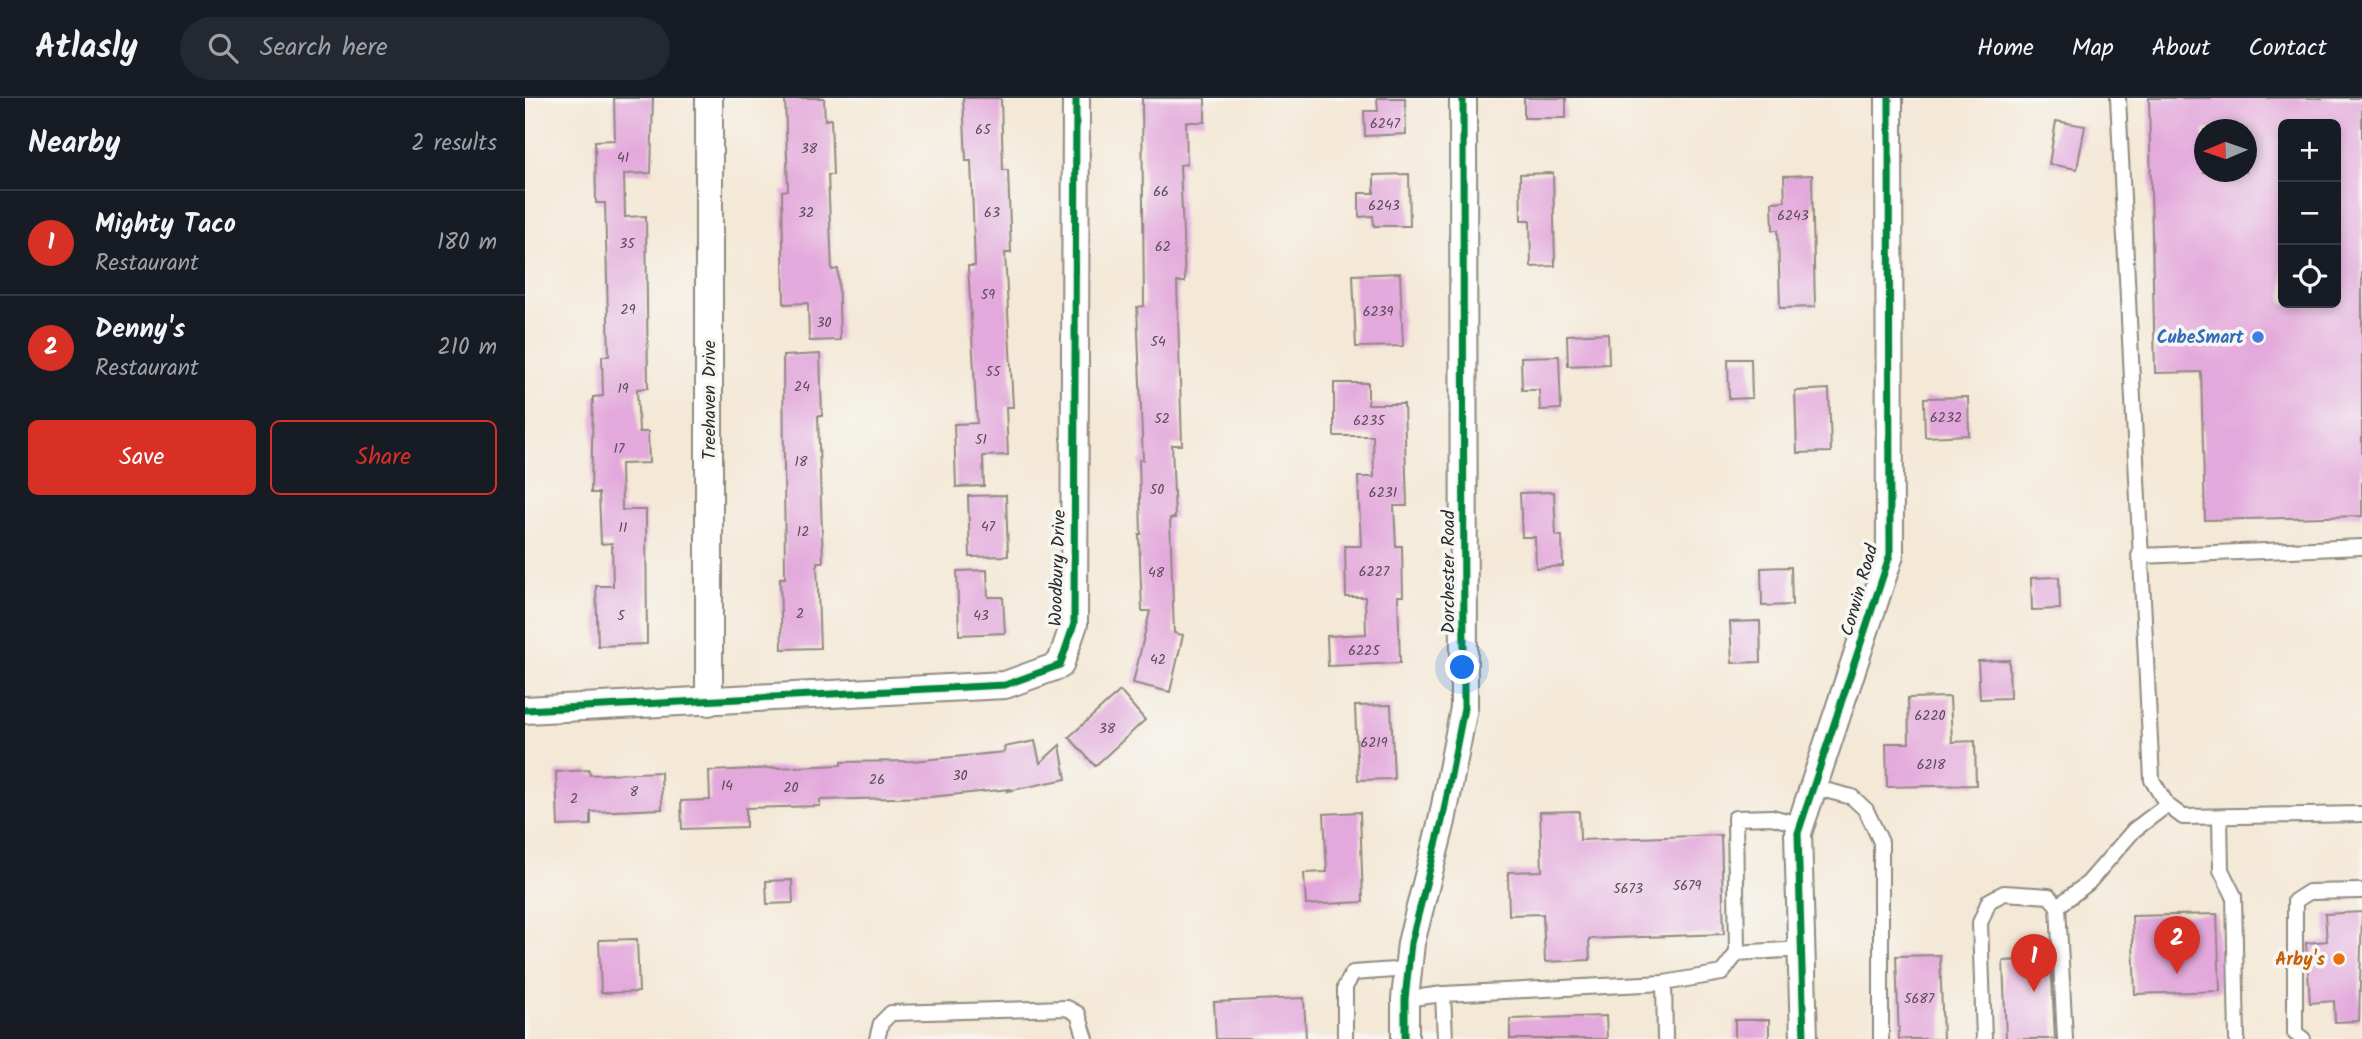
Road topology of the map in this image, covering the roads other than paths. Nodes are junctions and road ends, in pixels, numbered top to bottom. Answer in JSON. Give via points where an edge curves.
{"nodes":[{"id":1,"x":709,"y":98,"type":"edge"},
{"id":2,"x":1076,"y":98,"type":"edge"},
{"id":3,"x":1463,"y":98,"type":"edge"},
{"id":4,"x":1889,"y":98,"type":"edge"},
{"id":5,"x":2118,"y":98,"type":"edge"},
{"id":6,"x":2362,"y":547,"type":"edge"},
{"id":7,"x":2139,"y":556,"type":"junction"},
{"id":8,"x":709,"y":702,"type":"junction"},
{"id":9,"x":525,"y":710,"type":"edge"},
{"id":10,"x":1813,"y":787,"type":"junction"},
{"id":11,"x":2168,"y":805,"type":"junction"},
{"id":12,"x":2362,"y":814,"type":"edge"},
{"id":13,"x":2220,"y":817,"type":"junction"},
{"id":14,"x":1801,"y":825,"type":"junction"},
{"id":15,"x":2362,"y":891,"type":"edge"},
{"id":16,"x":2058,"y":906,"type":"junction"},
{"id":17,"x":1802,"y":949,"type":"junction"},
{"id":18,"x":1737,"y":953,"type":"junction"},
{"id":19,"x":1408,"y":969,"type":"junction"},
{"id":20,"x":1664,"y":983,"type":"junction"},
{"id":21,"x":1443,"y":994,"type":"junction"},
{"id":22,"x":1405,"y":999,"type":"junction"},
{"id":23,"x":877,"y":1039,"type":"edge"},
{"id":24,"x":1086,"y":1039,"type":"edge"},
{"id":25,"x":1345,"y":1039,"type":"edge"},
{"id":26,"x":1405,"y":1039,"type":"edge"},
{"id":27,"x":1445,"y":1039,"type":"edge"},
{"id":28,"x":1665,"y":1039,"type":"edge"},
{"id":29,"x":1804,"y":1039,"type":"edge"},
{"id":30,"x":1881,"y":1039,"type":"edge"},
{"id":31,"x":1984,"y":1039,"type":"edge"},
{"id":32,"x":2065,"y":1039,"type":"edge"},
{"id":33,"x":2237,"y":1039,"type":"edge"},
{"id":34,"x":2303,"y":1039,"type":"edge"}],
"edges":[{"from":1,"to":8,"type":"street","name":"Treehaven Drive"},
{"from":2,"to":8,"type":"street","name":"Woodbury Drive","via":[[1074,624],[1060,665],[1005,685]]},
{"from":3,"to":19,"type":"street","name":"Dorchester Road","via":[[1464,708]]},
{"from":4,"to":10,"type":"street","name":"Corwin Road","via":[[1890,555]]},
{"from":5,"to":7,"type":"lane"},
{"from":6,"to":7,"type":"lane"},
{"from":7,"to":11,"type":"lane","via":[[2152,780]]},
{"from":8,"to":9,"type":"street","name":"Woodbury Drive"},
{"from":10,"to":14,"type":"street","name":"Corwin Road"},
{"from":10,"to":30,"type":"lane","via":[[1852,797],[1866,810],[1881,842]]},
{"from":11,"to":13,"type":"lane","via":[[2183,817]]},
{"from":11,"to":16,"type":"lane","via":[[2134,830],[2088,883]]},
{"from":12,"to":13,"type":"lane"},
{"from":13,"to":33,"type":"lane","via":[[2221,870],[2234,896]]},
{"from":14,"to":17,"type":"street","name":"Corwin Road"},
{"from":14,"to":18,"type":"lane","via":[[1772,817],[1735,818]]},
{"from":15,"to":34,"type":"lane","via":[[2309,892],[2295,901],[2295,1033]]},
{"from":16,"to":31,"type":"lane","via":[[2049,896],[2004,894],[1989,901],[1980,923]]},
{"from":16,"to":32,"type":"lane"},
{"from":17,"to":18,"type":"lane"},
{"from":17,"to":29,"type":"street","name":"Corwin Road"},
{"from":18,"to":20,"type":"lane","via":[[1722,973]]},
{"from":19,"to":22,"type":"street","name":"Dorchester Road"},
{"from":19,"to":25,"type":"lane","via":[[1353,973],[1345,987]]},
{"from":20,"to":21,"type":"lane"},
{"from":20,"to":28,"type":"lane"},
{"from":21,"to":22,"type":"lane"},
{"from":21,"to":27,"type":"lane"},
{"from":22,"to":26,"type":"street","name":"Dorchester Road"},
{"from":23,"to":24,"type":"lane","via":[[881,1023],[891,1013],[1067,1008],[1078,1014]]}]}
